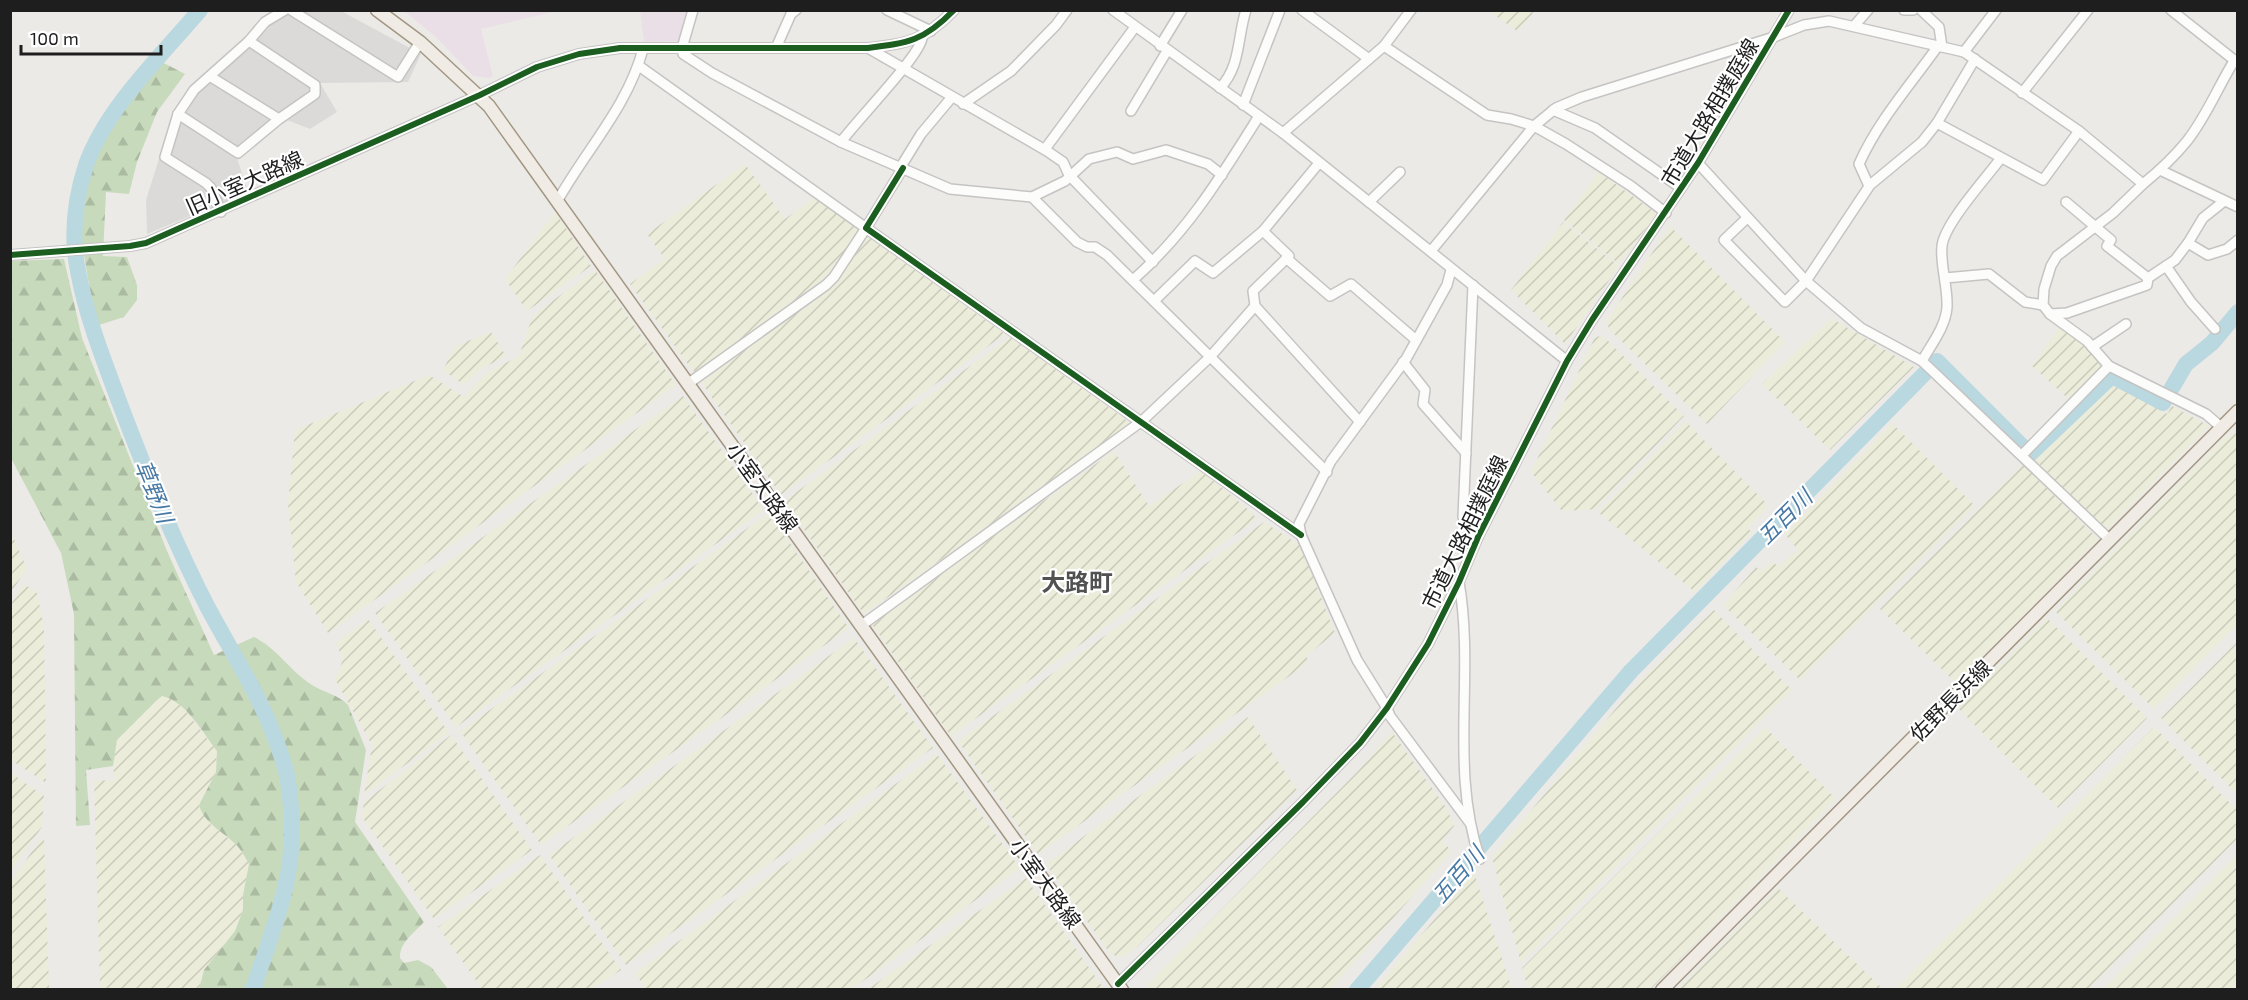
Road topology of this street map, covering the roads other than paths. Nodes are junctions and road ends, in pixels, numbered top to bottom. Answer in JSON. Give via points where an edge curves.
{"nodes":[{"id":1,"x":285,"y":10,"type":"edge"},
{"id":2,"x":291,"y":10,"type":"edge"},
{"id":3,"x":377,"y":10,"type":"edge"},
{"id":4,"x":693,"y":10,"type":"edge"},
{"id":5,"x":796,"y":10,"type":"edge"},
{"id":6,"x":887,"y":10,"type":"edge"},
{"id":7,"x":954,"y":10,"type":"edge"},
{"id":8,"x":1067,"y":10,"type":"edge"},
{"id":9,"x":1113,"y":10,"type":"edge"},
{"id":10,"x":1182,"y":10,"type":"edge"},
{"id":11,"x":1246,"y":10,"type":"edge"},
{"id":12,"x":1280,"y":10,"type":"edge"},
{"id":13,"x":1302,"y":10,"type":"edge"},
{"id":14,"x":1411,"y":10,"type":"edge"},
{"id":15,"x":1789,"y":10,"type":"edge"},
{"id":16,"x":1868,"y":10,"type":"edge"},
{"id":17,"x":1904,"y":10,"type":"edge"},
{"id":18,"x":1913,"y":10,"type":"edge"},
{"id":19,"x":1921,"y":10,"type":"edge"},
{"id":20,"x":1996,"y":10,"type":"edge"},
{"id":21,"x":2088,"y":10,"type":"edge"},
{"id":22,"x":2171,"y":10,"type":"edge"},
{"id":23,"x":1854,"y":26,"type":"junction"},
{"id":24,"x":1135,"y":27,"type":"junction"},
{"id":25,"x":931,"y":31,"type":"junction"},
{"id":26,"x":1774,"y":37,"type":"junction"},
{"id":27,"x":922,"y":38,"type":"junction"},
{"id":28,"x":249,"y":41,"type":"junction"},
{"id":29,"x":420,"y":42,"type":"junction"},
{"id":30,"x":1384,"y":46,"type":"junction"},
{"id":31,"x":1940,"y":46,"type":"junction"},
{"id":32,"x":682,"y":48,"type":"junction"},
{"id":33,"x":776,"y":48,"type":"junction"},
{"id":34,"x":867,"y":48,"type":"junction"},
{"id":35,"x":643,"y":49,"type":"junction"},
{"id":36,"x":1164,"y":49,"type":"junction"},
{"id":37,"x":1964,"y":52,"type":"junction"},
{"id":38,"x":1369,"y":59,"type":"junction"},
{"id":39,"x":1975,"y":59,"type":"junction"},
{"id":40,"x":2236,"y":62,"type":"edge"},
{"id":41,"x":639,"y":66,"type":"junction"},
{"id":42,"x":902,"y":69,"type":"junction"},
{"id":43,"x":211,"y":76,"type":"junction"},
{"id":44,"x":1220,"y":88,"type":"junction"},
{"id":45,"x":2022,"y":93,"type":"junction"},
{"id":46,"x":480,"y":95,"type":"junction"},
{"id":47,"x":952,"y":97,"type":"junction"},
{"id":48,"x":963,"y":104,"type":"junction"},
{"id":49,"x":1243,"y":105,"type":"junction"},
{"id":50,"x":1553,"y":110,"type":"junction"},
{"id":51,"x":1131,"y":111,"type":"dead end"},
{"id":52,"x":178,"y":114,"type":"junction"},
{"id":53,"x":1259,"y":116,"type":"junction"},
{"id":54,"x":279,"y":119,"type":"junction"},
{"id":55,"x":1937,"y":123,"type":"junction"},
{"id":56,"x":1534,"y":126,"type":"junction"},
{"id":57,"x":2079,"y":131,"type":"junction"},
{"id":58,"x":1283,"y":134,"type":"junction"},
{"id":59,"x":841,"y":142,"type":"junction"},
{"id":60,"x":1045,"y":149,"type":"junction"},
{"id":61,"x":2001,"y":158,"type":"junction"},
{"id":62,"x":1319,"y":163,"type":"junction"},
{"id":63,"x":1698,"y":163,"type":"junction"},
{"id":64,"x":901,"y":168,"type":"junction"},
{"id":65,"x":2160,"y":170,"type":"junction"},
{"id":66,"x":1400,"y":172,"type":"dead end"},
{"id":67,"x":1069,"y":175,"type":"junction"},
{"id":68,"x":1222,"y":175,"type":"junction"},
{"id":69,"x":2143,"y":184,"type":"junction"},
{"id":70,"x":1869,"y":186,"type":"junction"},
{"id":71,"x":1681,"y":188,"type":"junction"},
{"id":72,"x":1032,"y":197,"type":"junction"},
{"id":73,"x":558,"y":200,"type":"junction"},
{"id":74,"x":1369,"y":202,"type":"junction"},
{"id":75,"x":2066,"y":202,"type":"dead end"},
{"id":76,"x":2223,"y":202,"type":"junction"},
{"id":77,"x":2237,"y":205,"type":"edge"},
{"id":78,"x":221,"y":212,"type":"junction"},
{"id":79,"x":1666,"y":213,"type":"junction"},
{"id":80,"x":1748,"y":218,"type":"junction"},
{"id":81,"x":2095,"y":227,"type":"junction"},
{"id":82,"x":866,"y":228,"type":"junction"},
{"id":83,"x":1263,"y":231,"type":"junction"},
{"id":84,"x":2238,"y":240,"type":"edge"},
{"id":85,"x":2188,"y":243,"type":"junction"},
{"id":86,"x":1431,"y":251,"type":"junction"},
{"id":87,"x":10,"y":255,"type":"edge"},
{"id":88,"x":1286,"y":258,"type":"junction"},
{"id":89,"x":1153,"y":262,"type":"junction"},
{"id":90,"x":2166,"y":266,"type":"junction"},
{"id":91,"x":1451,"y":270,"type":"junction"},
{"id":92,"x":1945,"y":278,"type":"junction"},
{"id":93,"x":2148,"y":278,"type":"junction"},
{"id":94,"x":1133,"y":280,"type":"junction"},
{"id":95,"x":1806,"y":281,"type":"junction"},
{"id":96,"x":1473,"y":285,"type":"junction"},
{"id":97,"x":1154,"y":301,"type":"junction"},
{"id":98,"x":2043,"y":305,"type":"junction"},
{"id":99,"x":1255,"y":306,"type":"junction"},
{"id":100,"x":2050,"y":314,"type":"junction"},
{"id":101,"x":2126,"y":324,"type":"dead end"},
{"id":102,"x":2214,"y":329,"type":"dead end"},
{"id":103,"x":1416,"y":340,"type":"junction"},
{"id":104,"x":2092,"y":347,"type":"junction"},
{"id":105,"x":1210,"y":357,"type":"junction"},
{"id":106,"x":1567,"y":361,"type":"junction"},
{"id":107,"x":1403,"y":362,"type":"junction"},
{"id":108,"x":1923,"y":362,"type":"junction"},
{"id":109,"x":2109,"y":366,"type":"junction"},
{"id":110,"x":689,"y":383,"type":"junction"},
{"id":111,"x":2238,"y":411,"type":"edge"},
{"id":112,"x":1142,"y":421,"type":"junction"},
{"id":113,"x":1360,"y":422,"type":"junction"},
{"id":114,"x":2221,"y":427,"type":"junction"},
{"id":115,"x":1466,"y":453,"type":"junction"},
{"id":116,"x":2022,"y":455,"type":"junction"},
{"id":117,"x":1327,"y":472,"type":"junction"},
{"id":118,"x":1301,"y":536,"type":"junction"},
{"id":119,"x":1478,"y":537,"type":"junction"},
{"id":120,"x":2109,"y":539,"type":"junction"},
{"id":121,"x":1459,"y":582,"type":"junction"},
{"id":122,"x":862,"y":625,"type":"junction"},
{"id":123,"x":1388,"y":708,"type":"junction"},
{"id":124,"x":1470,"y":824,"type":"junction"},
{"id":125,"x":1480,"y":859,"type":"dead end"},
{"id":126,"x":1120,"y":987,"type":"edge"},
{"id":127,"x":1662,"y":990,"type":"edge"}],
"edges":[{"from":1,"to":28,"type":"street","via":[[265,22]]},
{"from":2,"to":29,"type":"street","via":[[398,77]]},
{"from":3,"to":29,"type":"main road","name":"小室大路線"},
{"from":4,"to":32,"type":"street"},
{"from":5,"to":33,"type":"street"},
{"from":6,"to":25,"type":"street"},
{"from":7,"to":25,"type":"street"},
{"from":8,"to":48,"type":"street","via":[[1011,71]]},
{"from":9,"to":24,"type":"street"},
{"from":10,"to":36,"type":"street"},
{"from":11,"to":44,"type":"street","via":[[1238,55],[1229,78]]},
{"from":12,"to":49,"type":"street"},
{"from":13,"to":38,"type":"street"},
{"from":14,"to":30,"type":"street"},
{"from":15,"to":26,"type":"street","name":"市道大路相撲庭線"},
{"from":16,"to":23,"type":"street"},
{"from":17,"to":18,"type":"street"},
{"from":19,"to":31,"type":"street","via":[[1939,27]]},
{"from":20,"to":37,"type":"street"},
{"from":21,"to":45,"type":"street"},
{"from":22,"to":40,"type":"street"},
{"from":23,"to":26,"type":"street","via":[[1829,21],[1804,25]]},
{"from":23,"to":31,"type":"street"},
{"from":24,"to":36,"type":"street"},
{"from":24,"to":60,"type":"street"},
{"from":25,"to":27,"type":"street"},
{"from":26,"to":50,"type":"street","via":[[1582,97]]},
{"from":26,"to":63,"type":"street","name":"市道大路相撲庭線"},
{"from":27,"to":34,"type":"street","name":"旧小室大路線"},
{"from":27,"to":42,"type":"street"},
{"from":28,"to":43,"type":"street"},
{"from":28,"to":54,"type":"street","via":[[315,85],[315,94]]},
{"from":29,"to":46,"type":"main road","name":"小室大路線"},
{"from":30,"to":38,"type":"street"},
{"from":30,"to":56,"type":"street","via":[[1487,115]]},
{"from":31,"to":37,"type":"street"},
{"from":31,"to":70,"type":"street","via":[[1865,151],[1859,164]]},
{"from":32,"to":33,"type":"street","name":"旧小室大路線"},
{"from":32,"to":35,"type":"street","name":"旧小室大路線"},
{"from":32,"to":59,"type":"street","via":[[683,54],[711,73]]},
{"from":33,"to":34,"type":"street","name":"旧小室大路線"},
{"from":34,"to":42,"type":"street"},
{"from":35,"to":41,"type":"street"},
{"from":35,"to":46,"type":"street","name":"旧小室大路線","via":[[579,54],[537,67]]},
{"from":36,"to":44,"type":"street"},
{"from":36,"to":51,"type":"street"},
{"from":37,"to":39,"type":"street"},
{"from":38,"to":58,"type":"street"},
{"from":39,"to":45,"type":"street"},
{"from":39,"to":55,"type":"street"},
{"from":40,"to":65,"type":"street","via":[[2187,140]]},
{"from":41,"to":73,"type":"street","via":[[620,104]]},
{"from":41,"to":82,"type":"street"},
{"from":42,"to":47,"type":"street"},
{"from":42,"to":59,"type":"street"},
{"from":43,"to":52,"type":"street","via":[[194,90]]},
{"from":43,"to":54,"type":"street"},
{"from":44,"to":49,"type":"street"},
{"from":45,"to":57,"type":"street"},
{"from":46,"to":73,"type":"main road","name":"小室大路線"},
{"from":46,"to":78,"type":"street","name":"旧小室大路線"},
{"from":47,"to":48,"type":"street"},
{"from":47,"to":64,"type":"street","via":[[921,134]]},
{"from":48,"to":60,"type":"street"},
{"from":49,"to":53,"type":"street"},
{"from":50,"to":56,"type":"street"},
{"from":50,"to":71,"type":"street","via":[[1595,128]]},
{"from":52,"to":54,"type":"street","via":[[238,153]]},
{"from":52,"to":78,"type":"street","via":[[165,157],[206,183]]},
{"from":53,"to":58,"type":"street"},
{"from":53,"to":68,"type":"street"},
{"from":55,"to":61,"type":"street"},
{"from":55,"to":70,"type":"street","via":[[1922,142]]},
{"from":56,"to":79,"type":"street","via":[[1631,186]]},
{"from":56,"to":86,"type":"street"},
{"from":57,"to":61,"type":"street","via":[[2043,180]]},
{"from":57,"to":69,"type":"street"},
{"from":58,"to":62,"type":"street"},
{"from":59,"to":64,"type":"street"},
{"from":60,"to":67,"type":"street","via":[[1063,162]]},
{"from":61,"to":92,"type":"street","via":[[1946,233],[1942,246]]},
{"from":62,"to":74,"type":"street"},
{"from":62,"to":83,"type":"street"},
{"from":63,"to":71,"type":"street","name":"市道大路相撲庭線"},
{"from":63,"to":80,"type":"street"},
{"from":64,"to":72,"type":"street","via":[[950,189]]},
{"from":64,"to":82,"type":"street"},
{"from":65,"to":69,"type":"street"},
{"from":65,"to":76,"type":"street"},
{"from":66,"to":74,"type":"street"},
{"from":67,"to":68,"type":"street","via":[[1089,159],[1118,152],[1133,159],[1166,150],[1208,164]]},
{"from":67,"to":72,"type":"street","via":[[1065,181]]},
{"from":67,"to":89,"type":"street"},
{"from":68,"to":89,"type":"street","via":[[1168,248]]},
{"from":69,"to":81,"type":"street"},
{"from":70,"to":95,"type":"street"},
{"from":71,"to":79,"type":"street","name":"市道大路相撲庭線"},
{"from":72,"to":94,"type":"street","via":[[1077,242],[1107,255]]},
{"from":73,"to":110,"type":"main road","name":"小室大路線"},
{"from":74,"to":86,"type":"street"},
{"from":75,"to":81,"type":"street"},
{"from":76,"to":77,"type":"street"},
{"from":76,"to":85,"type":"street","via":[[2203,218]]},
{"from":78,"to":87,"type":"street","name":"旧小室大路線","via":[[146,243]]},
{"from":79,"to":106,"type":"street","name":"市道大路相撲庭線"},
{"from":80,"to":95,"type":"street"},
{"from":80,"to":95,"type":"street","via":[[1724,240],[1785,302]]},
{"from":81,"to":93,"type":"street","via":[[2111,240],[2107,246]]},
{"from":81,"to":98,"type":"street","via":[[2057,256],[2044,289]]},
{"from":82,"to":110,"type":"street","via":[[826,285]]},
{"from":82,"to":112,"type":"street"},
{"from":83,"to":88,"type":"street","via":[[1289,256]]},
{"from":83,"to":97,"type":"street","via":[[1213,273],[1196,261]]},
{"from":84,"to":85,"type":"street","via":[[2227,249],[2208,255]]},
{"from":85,"to":90,"type":"street"},
{"from":86,"to":91,"type":"street"},
{"from":88,"to":99,"type":"street","via":[[1252,291]]},
{"from":88,"to":103,"type":"street","via":[[1330,296],[1351,284]]},
{"from":89,"to":94,"type":"street"},
{"from":90,"to":93,"type":"street"},
{"from":90,"to":102,"type":"street"},
{"from":91,"to":96,"type":"street"},
{"from":91,"to":103,"type":"street","via":[[1447,285]]},
{"from":92,"to":98,"type":"street","via":[[1989,274],[2025,302]]},
{"from":92,"to":108,"type":"street","via":[[1944,321]]},
{"from":93,"to":100,"type":"street","via":[[2148,285],[2067,313]]},
{"from":94,"to":97,"type":"street"},
{"from":95,"to":108,"type":"street","via":[[1861,328]]},
{"from":96,"to":106,"type":"street"},
{"from":96,"to":115,"type":"street"},
{"from":97,"to":105,"type":"street"},
{"from":98,"to":100,"type":"street"},
{"from":99,"to":105,"type":"street"},
{"from":99,"to":113,"type":"street"},
{"from":100,"to":104,"type":"street"},
{"from":101,"to":104,"type":"street"},
{"from":103,"to":107,"type":"street"},
{"from":104,"to":109,"type":"street"},
{"from":105,"to":112,"type":"street"},
{"from":105,"to":117,"type":"street"},
{"from":106,"to":119,"type":"street","name":"市道大路相撲庭線"},
{"from":107,"to":113,"type":"street"},
{"from":107,"to":115,"type":"street","via":[[1425,390],[1423,404]]},
{"from":108,"to":116,"type":"street"},
{"from":109,"to":114,"type":"street","via":[[2206,414]]},
{"from":109,"to":116,"type":"street"},
{"from":110,"to":122,"type":"main road","name":"小室大路線"},
{"from":111,"to":114,"type":"main road","name":"佐野長浜線"},
{"from":112,"to":118,"type":"street"},
{"from":112,"to":122,"type":"street"},
{"from":113,"to":117,"type":"street"},
{"from":114,"to":120,"type":"main road","name":"佐野長浜線"},
{"from":115,"to":119,"type":"street","via":[[1463,517]]},
{"from":116,"to":120,"type":"street"},
{"from":117,"to":118,"type":"street","via":[[1299,525]]},
{"from":118,"to":123,"type":"street","via":[[1358,660]]},
{"from":119,"to":121,"type":"street","name":"市道大路相撲庭線"},
{"from":120,"to":127,"type":"main road","name":"佐野長浜線"},
{"from":121,"to":123,"type":"street","name":"市道大路相撲庭線","via":[[1428,644]]},
{"from":121,"to":124,"type":"street","via":[[1463,611],[1464,773]]},
{"from":122,"to":126,"type":"main road","name":"小室大路線"},
{"from":123,"to":124,"type":"street"},
{"from":123,"to":126,"type":"street","name":"市道大路相撲庭線","via":[[1303,802]]},
{"from":124,"to":125,"type":"street"}]}
